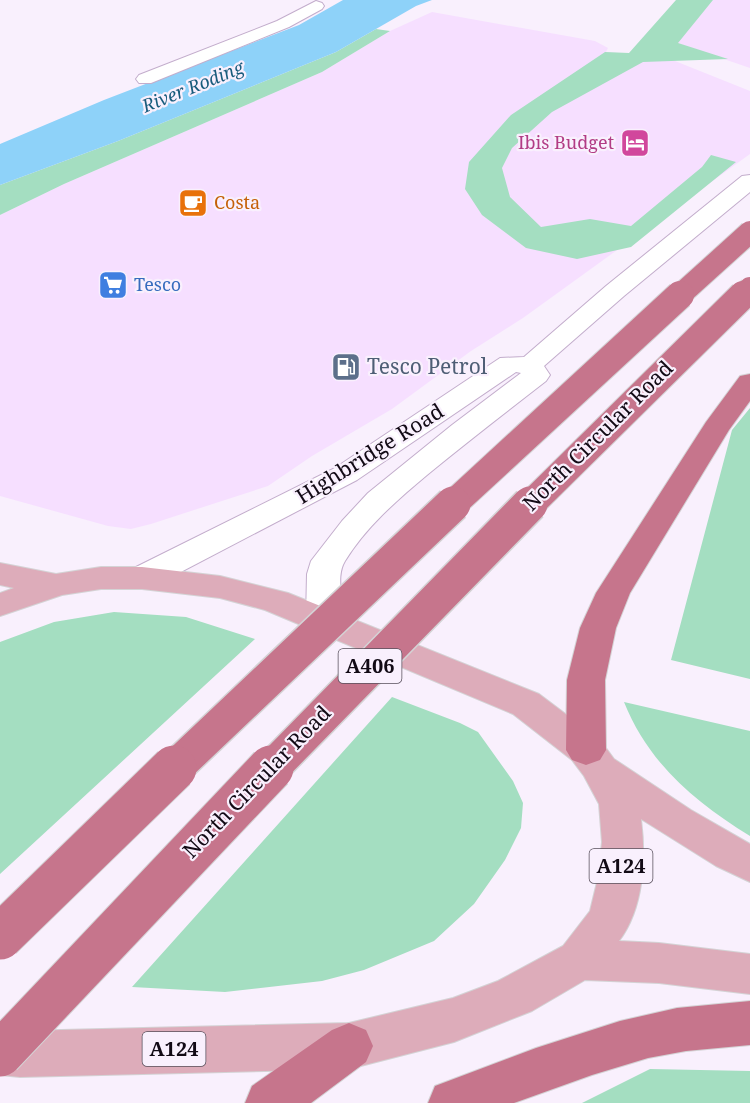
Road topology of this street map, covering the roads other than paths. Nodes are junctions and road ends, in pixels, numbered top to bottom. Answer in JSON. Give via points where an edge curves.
{"nodes":[{"id":1,"x":292,"y":0,"type":"edge"},
{"id":2,"x":321,"y":3,"type":"edge"},
{"id":3,"x":145,"y":79,"type":"dead end"},
{"id":4,"x":750,"y":181,"type":"edge"},
{"id":5,"x":750,"y":232,"type":"edge"},
{"id":6,"x":750,"y":288,"type":"edge"},
{"id":7,"x":530,"y":365,"type":"junction"},
{"id":8,"x":750,"y":382,"type":"edge"},
{"id":9,"x":0,"y":574,"type":"edge"},
{"id":10,"x":142,"y":578,"type":"junction"},
{"id":11,"x":56,"y":585,"type":"junction"},
{"id":12,"x":0,"y":605,"type":"edge"},
{"id":13,"x":324,"y":619,"type":"junction"},
{"id":14,"x":592,"y":758,"type":"junction"},
{"id":15,"x":750,"y":864,"type":"edge"},
{"id":16,"x":0,"y":937,"type":"edge"},
{"id":17,"x":579,"y":960,"type":"junction"},
{"id":18,"x":750,"y":974,"type":"edge"},
{"id":19,"x":750,"y":1023,"type":"edge"},
{"id":20,"x":349,"y":1046,"type":"junction"},
{"id":21,"x":0,"y":1053,"type":"edge"},
{"id":22,"x":270,"y":1103,"type":"edge"},
{"id":23,"x":453,"y":1103,"type":"edge"}],
"edges":[{"from":1,"to":2,"type":"street"},
{"from":2,"to":3,"type":"street","via":[[283,24]]},
{"from":4,"to":7,"type":"street","name":"Highbridge Road"},
{"from":5,"to":16,"type":"highway","number":"A406","bridge":true,"via":[[571,394]]},
{"from":6,"to":21,"type":"highway","name":"North Circular Road","number":"A406","bridge":true,"via":[[454,578]]},
{"from":7,"to":10,"type":"street","name":"Highbridge Road","via":[[510,364],[346,474]]},
{"from":7,"to":13,"type":"street","name":"Highbridge Road","via":[[536,375],[379,500],[353,528],[328,561],[324,574]]},
{"from":8,"to":14,"type":"highway","via":[[716,428],[613,593],[598,628],[586,680]]},
{"from":9,"to":11,"type":"main road","number":"A124"},
{"from":10,"to":11,"type":"main road","number":"A124","via":[[101,578]]},
{"from":10,"to":13,"type":"main road","number":"A124","via":[[220,587],[276,601]]},
{"from":11,"to":12,"type":"main road","number":"A124"},
{"from":13,"to":14,"type":"main road","number":"A124","via":[[526,704]]},
{"from":14,"to":15,"type":"main road","number":"A124","via":[[663,815]]},
{"from":14,"to":17,"type":"main road","number":"A124","via":[[619,804],[623,842],[611,918]]},
{"from":17,"to":18,"type":"main road","via":[[658,963]]},
{"from":17,"to":20,"type":"main road","number":"A124","via":[[515,996],[454,1020]]},
{"from":19,"to":23,"type":"highway","via":[[677,1030],[603,1048]]},
{"from":20,"to":21,"type":"main road","number":"A124"},
{"from":20,"to":22,"type":"highway"}]}
